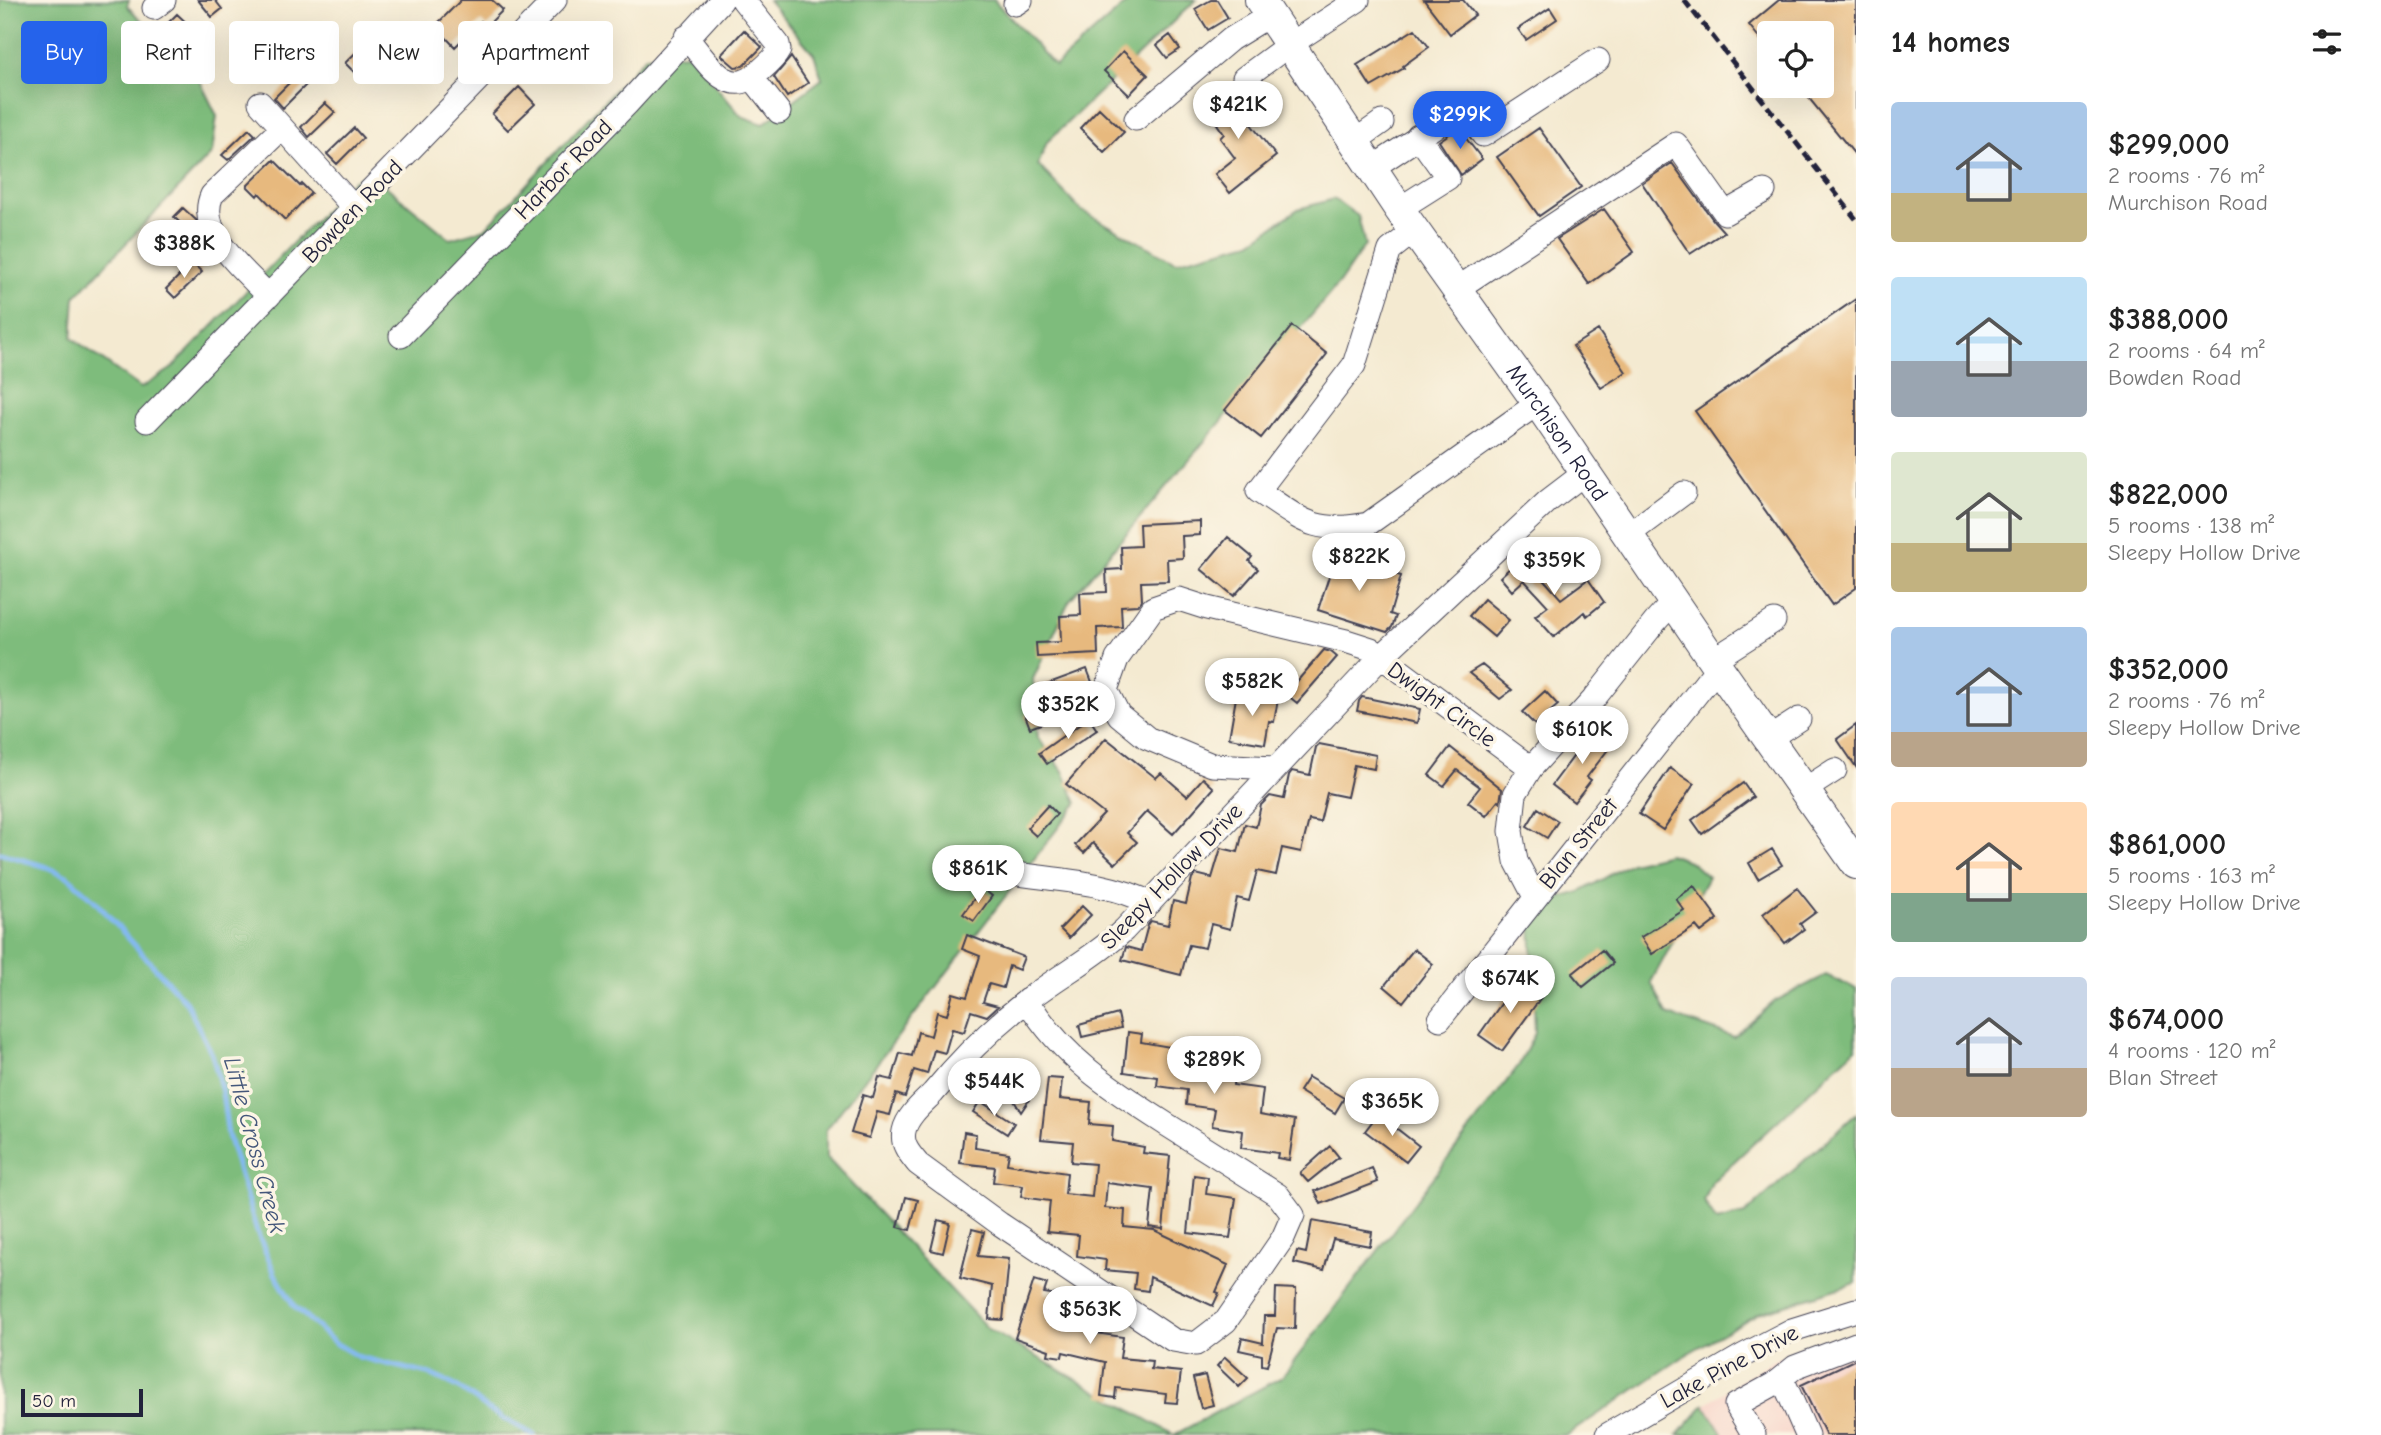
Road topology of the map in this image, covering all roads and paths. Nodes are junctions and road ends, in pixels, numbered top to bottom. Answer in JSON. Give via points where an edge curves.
{"nodes":[{"id":1,"x":555,"y":0,"type":"edge"},
{"id":2,"x":722,"y":0,"type":"edge"},
{"id":3,"x":743,"y":0,"type":"edge"},
{"id":4,"x":1265,"y":7,"type":"edge"},
{"id":5,"x":1350,"y":14,"type":"edge"},
{"id":6,"x":686,"y":37,"type":"junction"},
{"id":7,"x":1289,"y":45,"type":"junction"},
{"id":8,"x":1598,"y":60,"type":"dead end"},
{"id":9,"x":1244,"y":78,"type":"dead end"},
{"id":10,"x":753,"y":79,"type":"junction"},
{"id":11,"x":260,"y":103,"type":"dead end"},
{"id":12,"x":779,"y":112,"type":"dead end"},
{"id":13,"x":1136,"y":118,"type":"dead end"},
{"id":14,"x":1382,"y":122,"type":"dead end"},
{"id":15,"x":282,"y":128,"type":"junction"},
{"id":16,"x":1418,"y":136,"type":"junction"},
{"id":17,"x":1355,"y":141,"type":"junction"},
{"id":18,"x":1372,"y":168,"type":"junction"},
{"id":19,"x":1765,"y":191,"type":"dead end"},
{"id":20,"x":354,"y":208,"type":"junction"},
{"id":21,"x":1407,"y":220,"type":"junction"},
{"id":22,"x":1455,"y":290,"type":"junction"},
{"id":23,"x":269,"y":296,"type":"junction"},
{"id":24,"x":401,"y":336,"type":"dead end"},
{"id":25,"x":1538,"y":403,"type":"junction"},
{"id":26,"x":147,"y":421,"type":"dead end"},
{"id":27,"x":1586,"y":472,"type":"junction"},
{"id":28,"x":1684,"y":493,"type":"dead end"},
{"id":29,"x":1629,"y":534,"type":"junction"},
{"id":30,"x":1674,"y":602,"type":"junction"},
{"id":31,"x":1774,"y":621,"type":"dead end"},
{"id":32,"x":1380,"y":658,"type":"junction"},
{"id":33,"x":1716,"y":664,"type":"junction"},
{"id":34,"x":1798,"y":719,"type":"dead end"},
{"id":35,"x":1769,"y":739,"type":"junction"},
{"id":36,"x":1275,"y":768,"type":"junction"},
{"id":37,"x":1531,"y":768,"type":"junction"},
{"id":38,"x":1835,"y":769,"type":"dead end"},
{"id":39,"x":1804,"y":790,"type":"junction"},
{"id":40,"x":1847,"y":833,"type":"edge"},
{"id":41,"x":1856,"y":864,"type":"edge"},
{"id":42,"x":1011,"y":873,"type":"dead end"},
{"id":43,"x":1535,"y":897,"type":"junction"},
{"id":44,"x":1150,"y":903,"type":"junction"},
{"id":45,"x":1027,"y":1000,"type":"junction"},
{"id":46,"x":1440,"y":1019,"type":"dead end"},
{"id":47,"x":1856,"y":1310,"type":"edge"},
{"id":48,"x":1856,"y":1344,"type":"edge"},
{"id":49,"x":1782,"y":1378,"type":"junction"},
{"id":50,"x":1607,"y":1435,"type":"edge"},
{"id":51,"x":1754,"y":1435,"type":"edge"},
{"id":52,"x":1807,"y":1435,"type":"edge"}],
"edges":[{"from":1,"to":20,"type":"street","name":"Bowden Road"},
{"from":2,"to":6,"type":"street","name":"Harbor Road"},
{"from":3,"to":10,"type":"street","via":[[779,50]]},
{"from":4,"to":7,"type":"main road","name":"Murchison Road"},
{"from":4,"to":13,"type":"street"},
{"from":5,"to":7,"type":"street"},
{"from":6,"to":10,"type":"street","via":[[729,82]]},
{"from":6,"to":24,"type":"street","name":"Harbor Road","via":[[627,104]]},
{"from":7,"to":9,"type":"street"},
{"from":7,"to":17,"type":"main road","name":"Murchison Road"},
{"from":8,"to":16,"type":"street","via":[[1483,135],[1463,108]]},
{"from":10,"to":12,"type":"street"},
{"from":11,"to":15,"type":"street"},
{"from":14,"to":17,"type":"street"},
{"from":15,"to":20,"type":"street"},
{"from":15,"to":23,"type":"street","via":[[209,202],[210,223],[221,246]]},
{"from":16,"to":18,"type":"street"},
{"from":16,"to":21,"type":"street","via":[[1448,178]]},
{"from":17,"to":18,"type":"main road","name":"Murchison Road"},
{"from":18,"to":21,"type":"main road","name":"Murchison Road"},
{"from":19,"to":22,"type":"street","via":[[1725,213],[1676,144]]},
{"from":20,"to":23,"type":"street","name":"Bowden Road"},
{"from":21,"to":22,"type":"main road","name":"Murchison Road"},
{"from":21,"to":25,"type":"street","via":[[1390,250],[1354,365],[1258,491],[1319,527],[1368,524]]},
{"from":22,"to":25,"type":"main road","name":"Murchison Road"},
{"from":23,"to":26,"type":"street","name":"Bowden Road"},
{"from":25,"to":27,"type":"main road","name":"Murchison Road"},
{"from":27,"to":29,"type":"main road","name":"Murchison Road"},
{"from":27,"to":32,"type":"street","name":"Sleepy Hollow Drive","via":[[1548,501]]},
{"from":28,"to":29,"type":"street"},
{"from":29,"to":30,"type":"main road","name":"Murchison Road"},
{"from":30,"to":33,"type":"main road","name":"Murchison Road"},
{"from":30,"to":37,"type":"street"},
{"from":31,"to":33,"type":"street","name":"Blan Street"},
{"from":32,"to":36,"type":"street","name":"Sleepy Hollow Drive"},
{"from":32,"to":36,"type":"street","name":"Sleepy Hollow Drive","via":[[1371,649],[1346,641],[1180,599],[1153,608],[1117,659],[1106,690],[1119,715],[1146,738],[1212,765]]},
{"from":32,"to":37,"type":"street","name":"Dwight Circle"},
{"from":33,"to":35,"type":"main road","name":"Murchison Road"},
{"from":33,"to":43,"type":"street","name":"Blan Street"},
{"from":34,"to":35,"type":"street"},
{"from":35,"to":39,"type":"main road","name":"Murchison Road"},
{"from":36,"to":44,"type":"street","name":"Sleepy Hollow Drive"},
{"from":37,"to":43,"type":"street","via":[[1515,794],[1511,831],[1516,861]]},
{"from":38,"to":39,"type":"street"},
{"from":39,"to":40,"type":"main road","name":"Murchison Road"},
{"from":40,"to":41,"type":"main road","name":"Murchison Road"},
{"from":42,"to":44,"type":"street","via":[[1110,888]]},
{"from":43,"to":46,"type":"street","name":"Blan Street"},
{"from":44,"to":45,"type":"street","name":"Sleepy Hollow Drive","via":[[1104,948]]},
{"from":45,"to":45,"type":"street","name":"Sleepy Hollow Drive","via":[[951,1071],[909,1120],[904,1131],[908,1152],[1000,1224],[1173,1340],[1196,1344],[1226,1321],[1283,1238],[1293,1215],[1278,1195],[1104,1084],[1069,1055]]},
{"from":47,"to":50,"type":"street","name":"Lake Pine Drive","via":[[1792,1330]]},
{"from":48,"to":49,"type":"street","via":[[1795,1367]]},
{"from":49,"to":51,"type":"street","via":[[1736,1405]]},
{"from":49,"to":52,"type":"street"}]}
